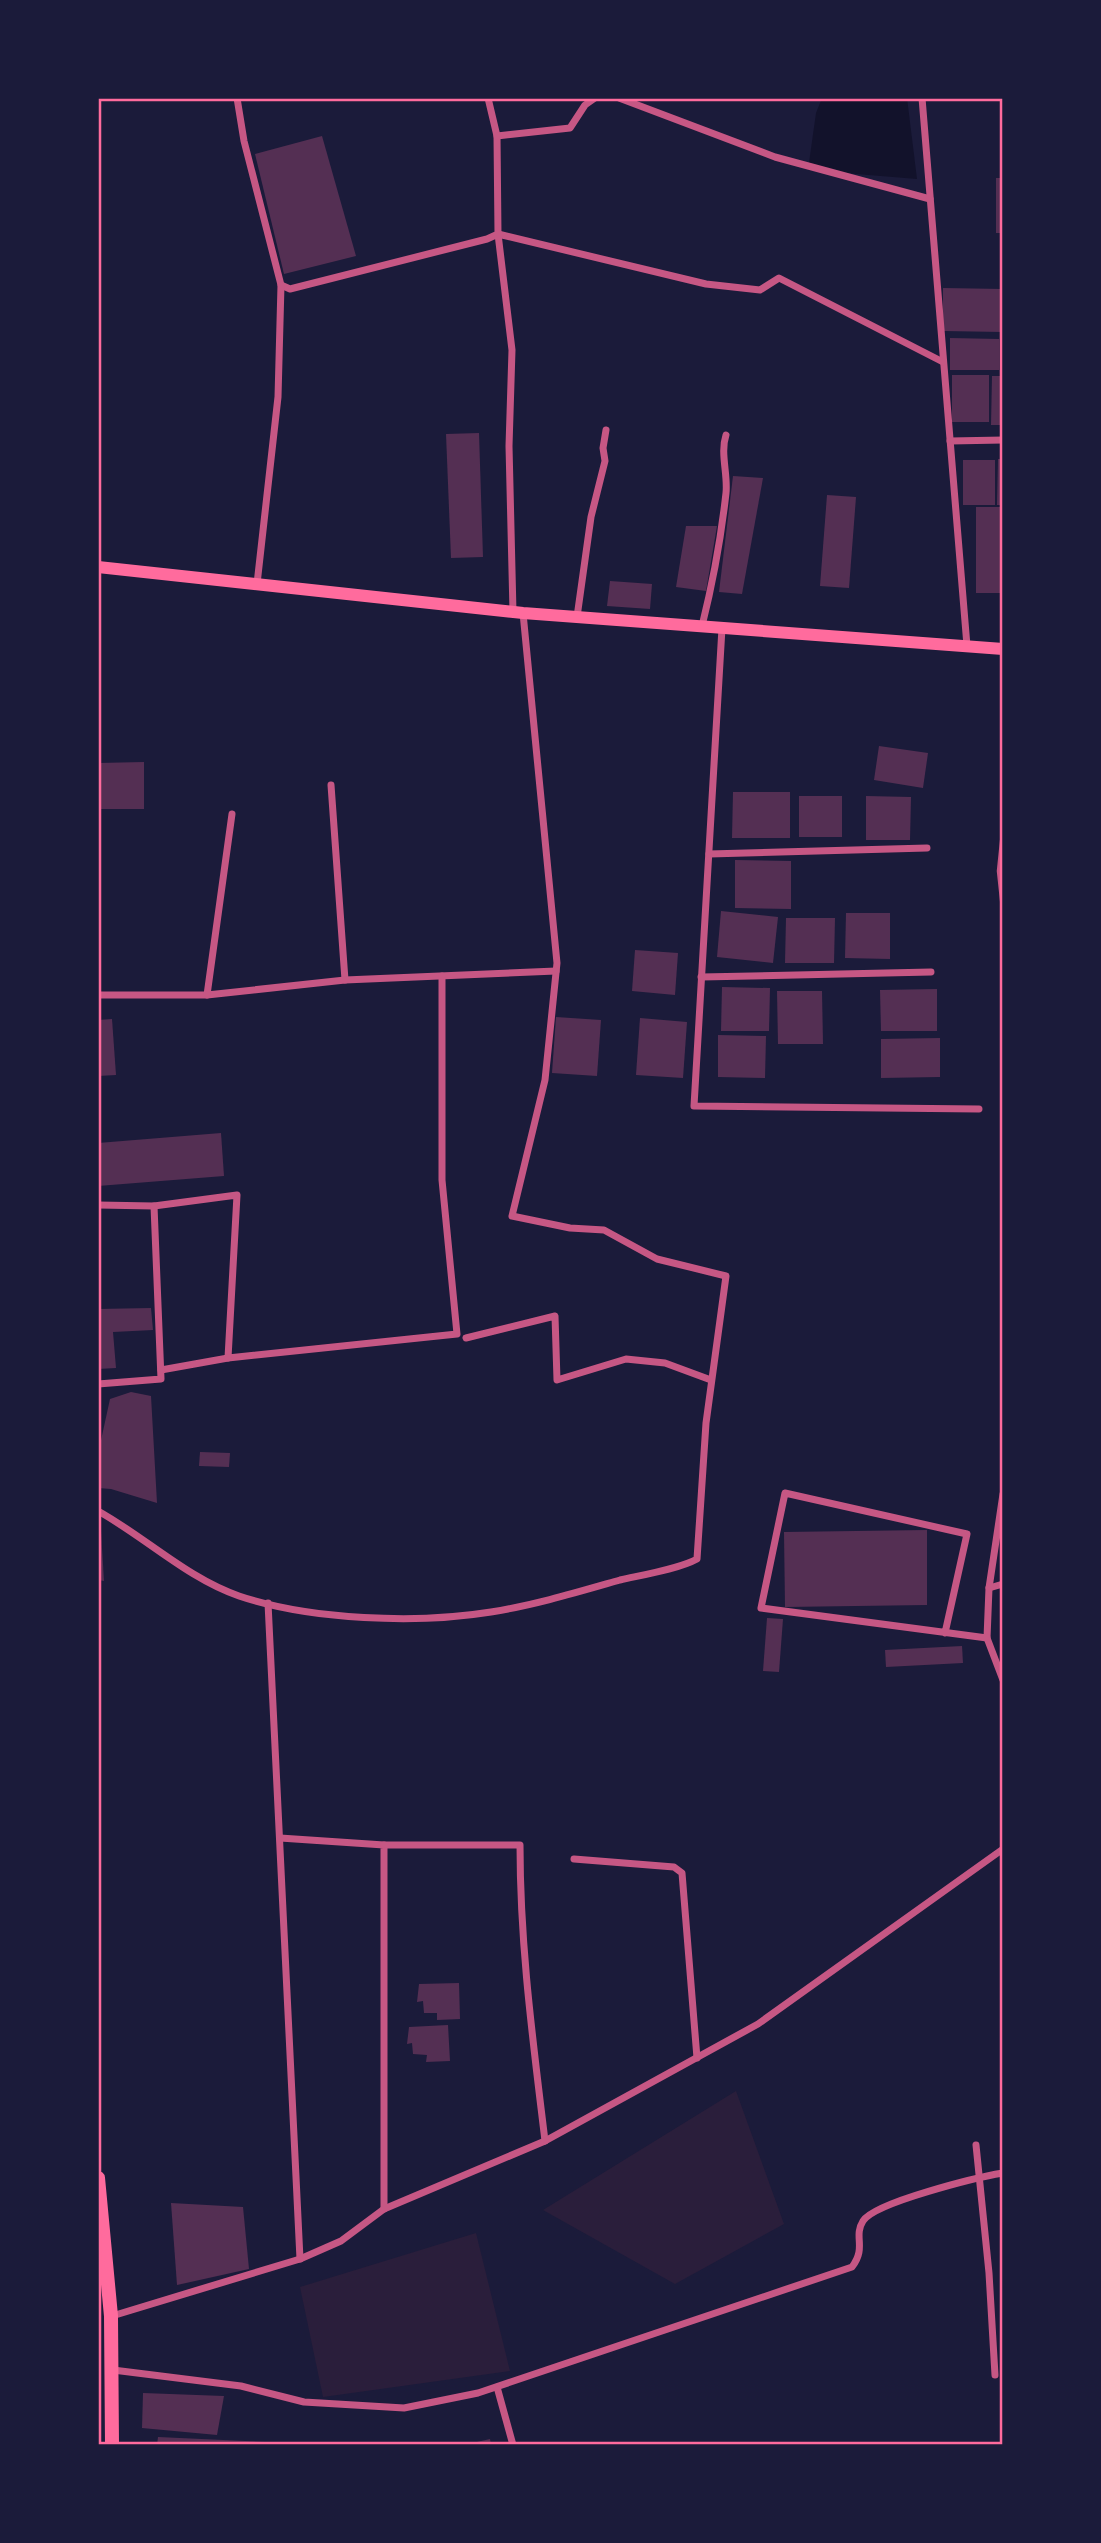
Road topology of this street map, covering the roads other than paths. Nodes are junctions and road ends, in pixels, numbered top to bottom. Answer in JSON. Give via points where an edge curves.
{"nodes":[{"id":1,"x":237,"y":98,"type":"edge"},
{"id":2,"x":488,"y":98,"type":"edge"},
{"id":3,"x":595,"y":98,"type":"edge"},
{"id":4,"x":619,"y":98,"type":"edge"},
{"id":5,"x":922,"y":98,"type":"edge"},
{"id":6,"x":497,"y":136,"type":"junction"},
{"id":7,"x":930,"y":199,"type":"junction"},
{"id":8,"x":498,"y":233,"type":"junction"},
{"id":9,"x":281,"y":285,"type":"junction"},
{"id":10,"x":943,"y":362,"type":"junction"},
{"id":11,"x":606,"y":430,"type":"dead end"},
{"id":12,"x":726,"y":435,"type":"dead end"},
{"id":13,"x":1003,"y":439,"type":"edge"},
{"id":14,"x":950,"y":441,"type":"junction"},
{"id":15,"x":98,"y":567,"type":"edge"},
{"id":16,"x":257,"y":584,"type":"junction"},
{"id":17,"x":518,"y":612,"type":"junction"},
{"id":18,"x":577,"y":617,"type":"junction"},
{"id":19,"x":702,"y":626,"type":"junction"},
{"id":20,"x":722,"y":628,"type":"junction"},
{"id":21,"x":967,"y":646,"type":"junction"},
{"id":22,"x":1003,"y":649,"type":"edge"},
{"id":23,"x":331,"y":785,"type":"dead end"},
{"id":24,"x":232,"y":814,"type":"dead end"},
{"id":25,"x":1003,"y":832,"type":"edge"},
{"id":26,"x":927,"y":848,"type":"dead end"},
{"id":27,"x":709,"y":854,"type":"junction"},
{"id":28,"x":1003,"y":909,"type":"edge"},
{"id":29,"x":556,"y":971,"type":"junction"},
{"id":30,"x":931,"y":972,"type":"dead end"},
{"id":31,"x":442,"y":976,"type":"junction"},
{"id":32,"x":701,"y":977,"type":"junction"},
{"id":33,"x":345,"y":980,"type":"junction"},
{"id":34,"x":98,"y":995,"type":"edge"},
{"id":35,"x":207,"y":995,"type":"junction"},
{"id":36,"x":979,"y":1110,"type":"dead end"},
{"id":37,"x":98,"y":1205,"type":"edge"},
{"id":38,"x":154,"y":1206,"type":"junction"},
{"id":39,"x":466,"y":1338,"type":"dead end"},
{"id":40,"x":228,"y":1358,"type":"junction"},
{"id":41,"x":161,"y":1370,"type":"junction"},
{"id":42,"x":711,"y":1380,"type":"junction"},
{"id":43,"x":98,"y":1384,"type":"edge"},
{"id":44,"x":1003,"y":1494,"type":"edge"},
{"id":45,"x":98,"y":1511,"type":"edge"},
{"id":46,"x":1003,"y":1584,"type":"edge"},
{"id":47,"x":989,"y":1588,"type":"junction"},
{"id":48,"x":268,"y":1603,"type":"junction"},
{"id":49,"x":945,"y":1633,"type":"junction"},
{"id":50,"x":987,"y":1638,"type":"junction"},
{"id":51,"x":1003,"y":1680,"type":"edge"},
{"id":52,"x":280,"y":1838,"type":"junction"},
{"id":53,"x":384,"y":1846,"type":"junction"},
{"id":54,"x":1003,"y":1849,"type":"edge"},
{"id":55,"x":574,"y":1859,"type":"dead end"},
{"id":56,"x":697,"y":2058,"type":"junction"},
{"id":57,"x":545,"y":2141,"type":"junction"},
{"id":58,"x":976,"y":2145,"type":"dead end"},
{"id":59,"x":1003,"y":2173,"type":"edge"},
{"id":60,"x":978,"y":2177,"type":"junction"},
{"id":61,"x":98,"y":2178,"type":"edge"},
{"id":62,"x":384,"y":2209,"type":"junction"},
{"id":63,"x":300,"y":2259,"type":"junction"},
{"id":64,"x":111,"y":2316,"type":"junction"},
{"id":65,"x":113,"y":2370,"type":"junction"},
{"id":66,"x":995,"y":2375,"type":"dead end"},
{"id":67,"x":497,"y":2387,"type":"junction"},
{"id":68,"x":112,"y":2445,"type":"edge"},
{"id":69,"x":513,"y":2445,"type":"edge"}],
"edges":[{"from":1,"to":9,"type":"street"},
{"from":2,"to":6,"type":"street"},
{"from":3,"to":6,"type":"street","via":[[570,128]]},
{"from":4,"to":7,"type":"street","via":[[775,157]]},
{"from":5,"to":7,"type":"street"},
{"from":6,"to":8,"type":"street"},
{"from":7,"to":10,"type":"street"},
{"from":8,"to":9,"type":"street","via":[[290,289]]},
{"from":8,"to":10,"type":"street","via":[[706,284],[760,290],[779,278]]},
{"from":8,"to":17,"type":"street","via":[[512,350],[509,446]]},
{"from":9,"to":16,"type":"street","via":[[278,397]]},
{"from":10,"to":14,"type":"street"},
{"from":11,"to":18,"type":"street","via":[[605,461],[591,517]]},
{"from":12,"to":19,"type":"street","via":[[726,490]]},
{"from":13,"to":14,"type":"street"},
{"from":14,"to":21,"type":"street"},
{"from":15,"to":16,"type":"main road"},
{"from":16,"to":17,"type":"main road"},
{"from":17,"to":18,"type":"main road"},
{"from":17,"to":29,"type":"street"},
{"from":18,"to":19,"type":"main road"},
{"from":19,"to":20,"type":"main road"},
{"from":20,"to":21,"type":"main road"},
{"from":20,"to":27,"type":"street"},
{"from":21,"to":22,"type":"main road"},
{"from":23,"to":33,"type":"street"},
{"from":24,"to":35,"type":"street"},
{"from":25,"to":28,"type":"lane","via":[[999,871]]},
{"from":26,"to":27,"type":"street"},
{"from":27,"to":32,"type":"street"},
{"from":29,"to":31,"type":"street"},
{"from":29,"to":42,"type":"street","via":[[545,1080],[512,1216],[604,1230],[657,1259],[725,1275]]},
{"from":30,"to":32,"type":"street"},
{"from":31,"to":33,"type":"street"},
{"from":31,"to":40,"type":"street","via":[[442,1180],[457,1334]]},
{"from":32,"to":36,"type":"street","via":[[694,1106]]},
{"from":33,"to":35,"type":"street"},
{"from":34,"to":35,"type":"street"},
{"from":37,"to":38,"type":"street"},
{"from":38,"to":40,"type":"street","via":[[237,1195]]},
{"from":38,"to":41,"type":"street"},
{"from":39,"to":42,"type":"street","via":[[555,1316],[557,1380],[626,1359],[666,1363]]},
{"from":40,"to":41,"type":"street"},
{"from":41,"to":43,"type":"street","via":[[161,1379]]},
{"from":42,"to":48,"type":"street","via":[[697,1559],[489,1612],[376,1618]]},
{"from":44,"to":47,"type":"street"},
{"from":45,"to":48,"type":"street","via":[[201,1578]]},
{"from":46,"to":47,"type":"street"},
{"from":47,"to":50,"type":"street"},
{"from":48,"to":52,"type":"street"},
{"from":49,"to":49,"type":"street","via":[[761,1608],[785,1493],[967,1534]]},
{"from":49,"to":50,"type":"street"},
{"from":50,"to":51,"type":"street"},
{"from":52,"to":53,"type":"street"},
{"from":52,"to":63,"type":"street"},
{"from":53,"to":57,"type":"street","via":[[520,1845],[525,1973]]},
{"from":53,"to":62,"type":"street"},
{"from":54,"to":56,"type":"street","via":[[758,2024]]},
{"from":55,"to":56,"type":"street","via":[[674,1867],[682,1873]]},
{"from":56,"to":57,"type":"street"},
{"from":57,"to":62,"type":"street"},
{"from":58,"to":60,"type":"street"},
{"from":59,"to":60,"type":"street"},
{"from":60,"to":66,"type":"street"},
{"from":60,"to":67,"type":"street","via":[[886,2206],[864,2219],[861,2256],[852,2267]]},
{"from":61,"to":64,"type":"main road"},
{"from":62,"to":63,"type":"street","via":[[341,2241]]},
{"from":63,"to":64,"type":"street"},
{"from":64,"to":65,"type":"main road"},
{"from":65,"to":67,"type":"street","via":[[241,2386],[304,2402],[404,2408]]},
{"from":65,"to":68,"type":"main road"},
{"from":67,"to":69,"type":"street"}]}
